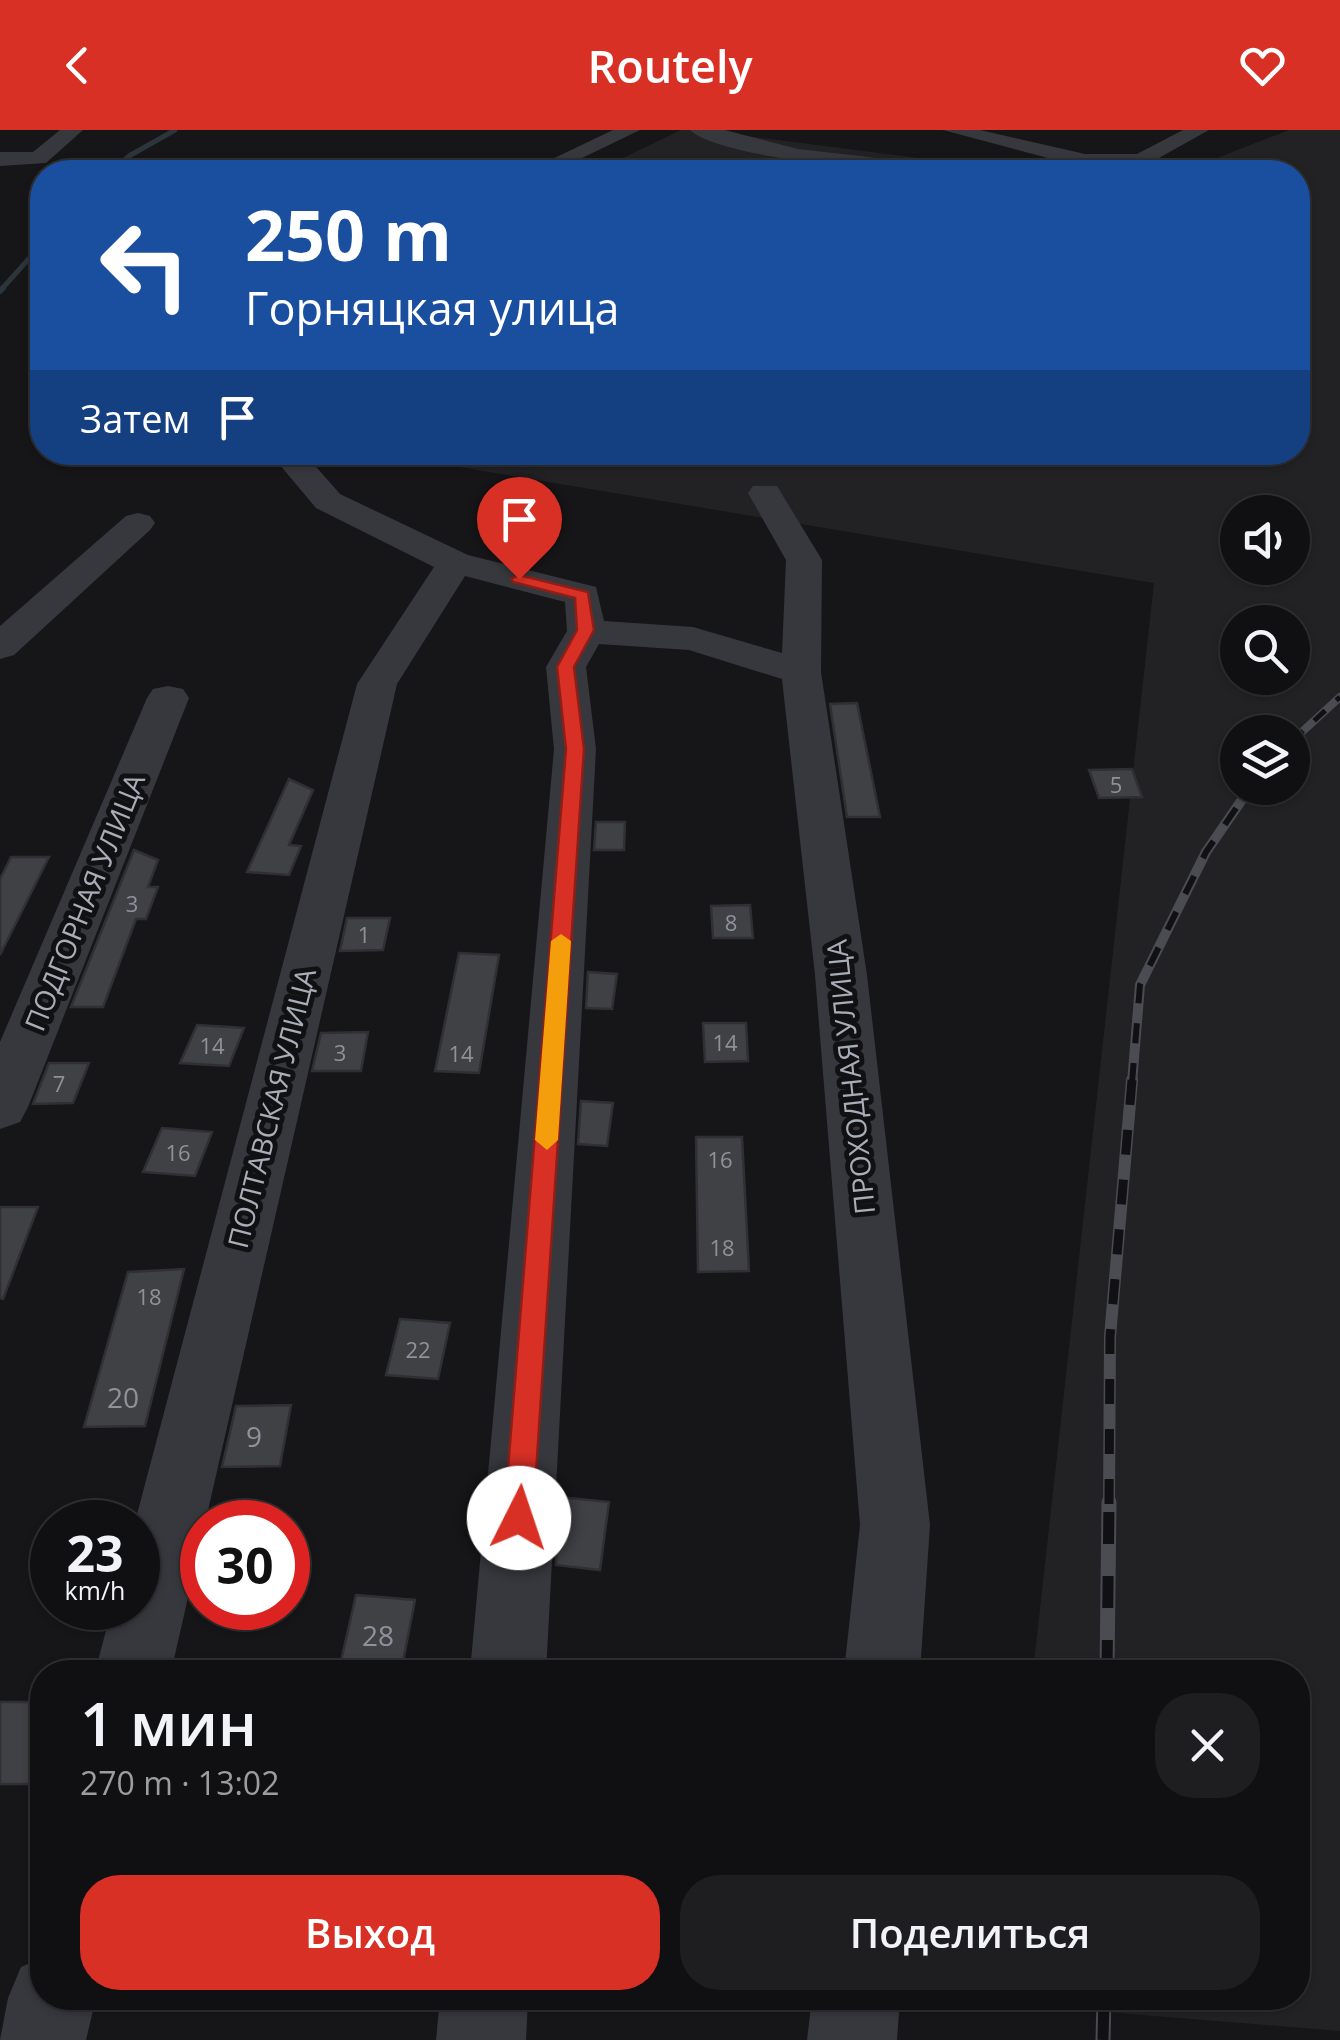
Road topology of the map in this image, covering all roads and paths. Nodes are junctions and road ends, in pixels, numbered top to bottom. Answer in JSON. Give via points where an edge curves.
{"nodes":[{"id":1,"x":73,"y":130,"type":"edge"},
{"id":2,"x":630,"y":130,"type":"edge"},
{"id":3,"x":700,"y":130,"type":"edge"},
{"id":4,"x":954,"y":130,"type":"edge"},
{"id":5,"x":1199,"y":130,"type":"edge"},
{"id":6,"x":0,"y":159,"type":"edge"},
{"id":7,"x":563,"y":160,"type":"edge"},
{"id":8,"x":839,"y":160,"type":"edge"},
{"id":9,"x":1085,"y":160,"type":"edge"},
{"id":10,"x":1143,"y":160,"type":"edge"},
{"id":11,"x":296,"y":465,"type":"edge"},
{"id":12,"x":765,"y":493,"type":"dead end"},
{"id":13,"x":138,"y":523,"type":"dead end"},
{"id":14,"x":455,"y":563,"type":"junction"},
{"id":15,"x":586,"y":630,"type":"junction"},
{"id":16,"x":0,"y":647,"type":"edge"},
{"id":17,"x":802,"y":672,"type":"junction"},
{"id":18,"x":168,"y":698,"type":"dead end"},
{"id":19,"x":0,"y":1106,"type":"edge"},
{"id":20,"x":135,"y":1660,"type":"edge"},
{"id":21,"x":509,"y":1660,"type":"edge"},
{"id":22,"x":883,"y":1660,"type":"edge"},
{"id":23,"x":49,"y":2010,"type":"edge"},
{"id":24,"x":483,"y":2010,"type":"edge"},
{"id":25,"x":855,"y":2010,"type":"edge"},
{"id":26,"x":41,"y":2040,"type":"edge"},
{"id":27,"x":481,"y":2040,"type":"edge"},
{"id":28,"x":852,"y":2040,"type":"edge"}],
"edges":[{"from":1,"to":6,"type":"street","via":[[38,158]]},
{"from":2,"to":7,"type":"street"},
{"from":3,"to":8,"type":"street"},
{"from":4,"to":9,"type":"street"},
{"from":5,"to":10,"type":"street"},
{"from":11,"to":14,"type":"street","via":[[328,501]]},
{"from":12,"to":17,"type":"street","name":"ПРОХОДНАЯ УЛИЦА","via":[[804,560]]},
{"from":13,"to":16,"type":"street"},
{"from":14,"to":15,"type":"street","via":[[582,595]]},
{"from":14,"to":20,"type":"street","name":"ПОЛТАВСКАЯ УЛИЦА","via":[[377,684]]},
{"from":15,"to":17,"type":"street","via":[[692,638]]},
{"from":15,"to":21,"type":"street","via":[[566,667],[575,749]]},
{"from":17,"to":22,"type":"street","name":"ПРОХОДНАЯ УЛИЦА","via":[[841,975],[894,1525]]},
{"from":18,"to":19,"type":"street","name":"ПОДГОРНАЯ УЛИЦА"},
{"from":23,"to":26,"type":"street"},
{"from":24,"to":27,"type":"street"},
{"from":25,"to":28,"type":"street"}]}
